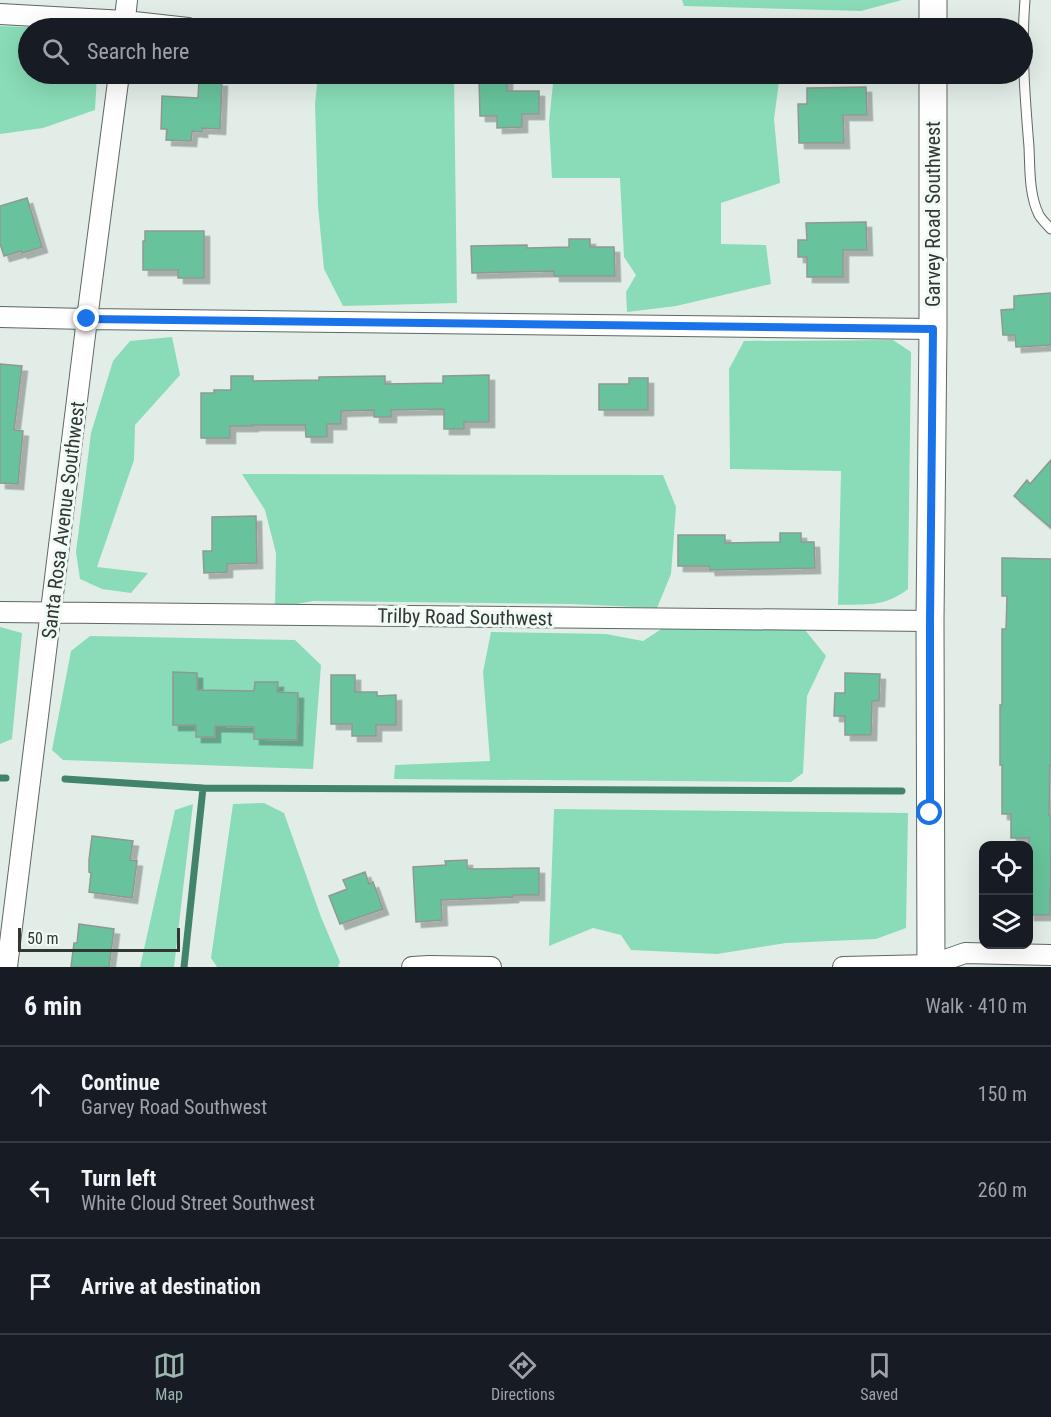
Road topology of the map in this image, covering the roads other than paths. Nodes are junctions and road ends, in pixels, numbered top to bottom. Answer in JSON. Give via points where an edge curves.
{"nodes":[{"id":1,"x":127,"y":0,"type":"edge"},
{"id":2,"x":933,"y":0,"type":"edge"},
{"id":3,"x":1025,"y":0,"type":"edge"},
{"id":4,"x":0,"y":14,"type":"edge"},
{"id":5,"x":45,"y":18,"type":"edge"},
{"id":6,"x":126,"y":18,"type":"edge"},
{"id":7,"x":933,"y":18,"type":"edge"},
{"id":8,"x":1024,"y":18,"type":"edge"},
{"id":9,"x":118,"y":84,"type":"edge"},
{"id":10,"x":933,"y":84,"type":"edge"},
{"id":11,"x":1024,"y":84,"type":"edge"},
{"id":12,"x":1051,"y":229,"type":"edge"},
{"id":13,"x":0,"y":317,"type":"edge"},
{"id":14,"x":87,"y":319,"type":"junction"},
{"id":15,"x":933,"y":329,"type":"junction"},
{"id":16,"x":0,"y":612,"type":"edge"},
{"id":17,"x":51,"y":613,"type":"junction"},
{"id":18,"x":930,"y":621,"type":"junction"},
{"id":19,"x":1051,"y":955,"type":"edge"},
{"id":20,"x":5,"y":959,"type":"edge"},
{"id":21,"x":932,"y":966,"type":"edge"},
{"id":22,"x":412,"y":967,"type":"edge"},
{"id":23,"x":491,"y":967,"type":"edge"},
{"id":24,"x":843,"y":967,"type":"edge"}],
"edges":[{"from":1,"to":6,"type":"street"},
{"from":2,"to":7,"type":"street"},
{"from":3,"to":8,"type":"lane"},
{"from":4,"to":5,"type":"street"},
{"from":9,"to":14,"type":"street","name":"Santa Rosa Avenue Southwest"},
{"from":10,"to":15,"type":"street","name":"Garvey Road Southwest"},
{"from":11,"to":12,"type":"lane","via":[[1032,191],[1039,215]]},
{"from":13,"to":14,"type":"street"},
{"from":14,"to":15,"type":"street"},
{"from":14,"to":17,"type":"street","name":"Santa Rosa Avenue Southwest"},
{"from":15,"to":18,"type":"street","name":"Garvey Road Southwest"},
{"from":16,"to":17,"type":"street","name":"Trilby Road Southwest"},
{"from":17,"to":18,"type":"street","name":"Trilby Road Southwest"},
{"from":17,"to":20,"type":"street","name":"Santa Rosa Avenue Southwest"},
{"from":18,"to":21,"type":"street","name":"Garvey Road Southwest"},
{"from":19,"to":21,"type":"street","via":[[965,953]]},
{"from":21,"to":24,"type":"street"},
{"from":22,"to":23,"type":"street"}]}
